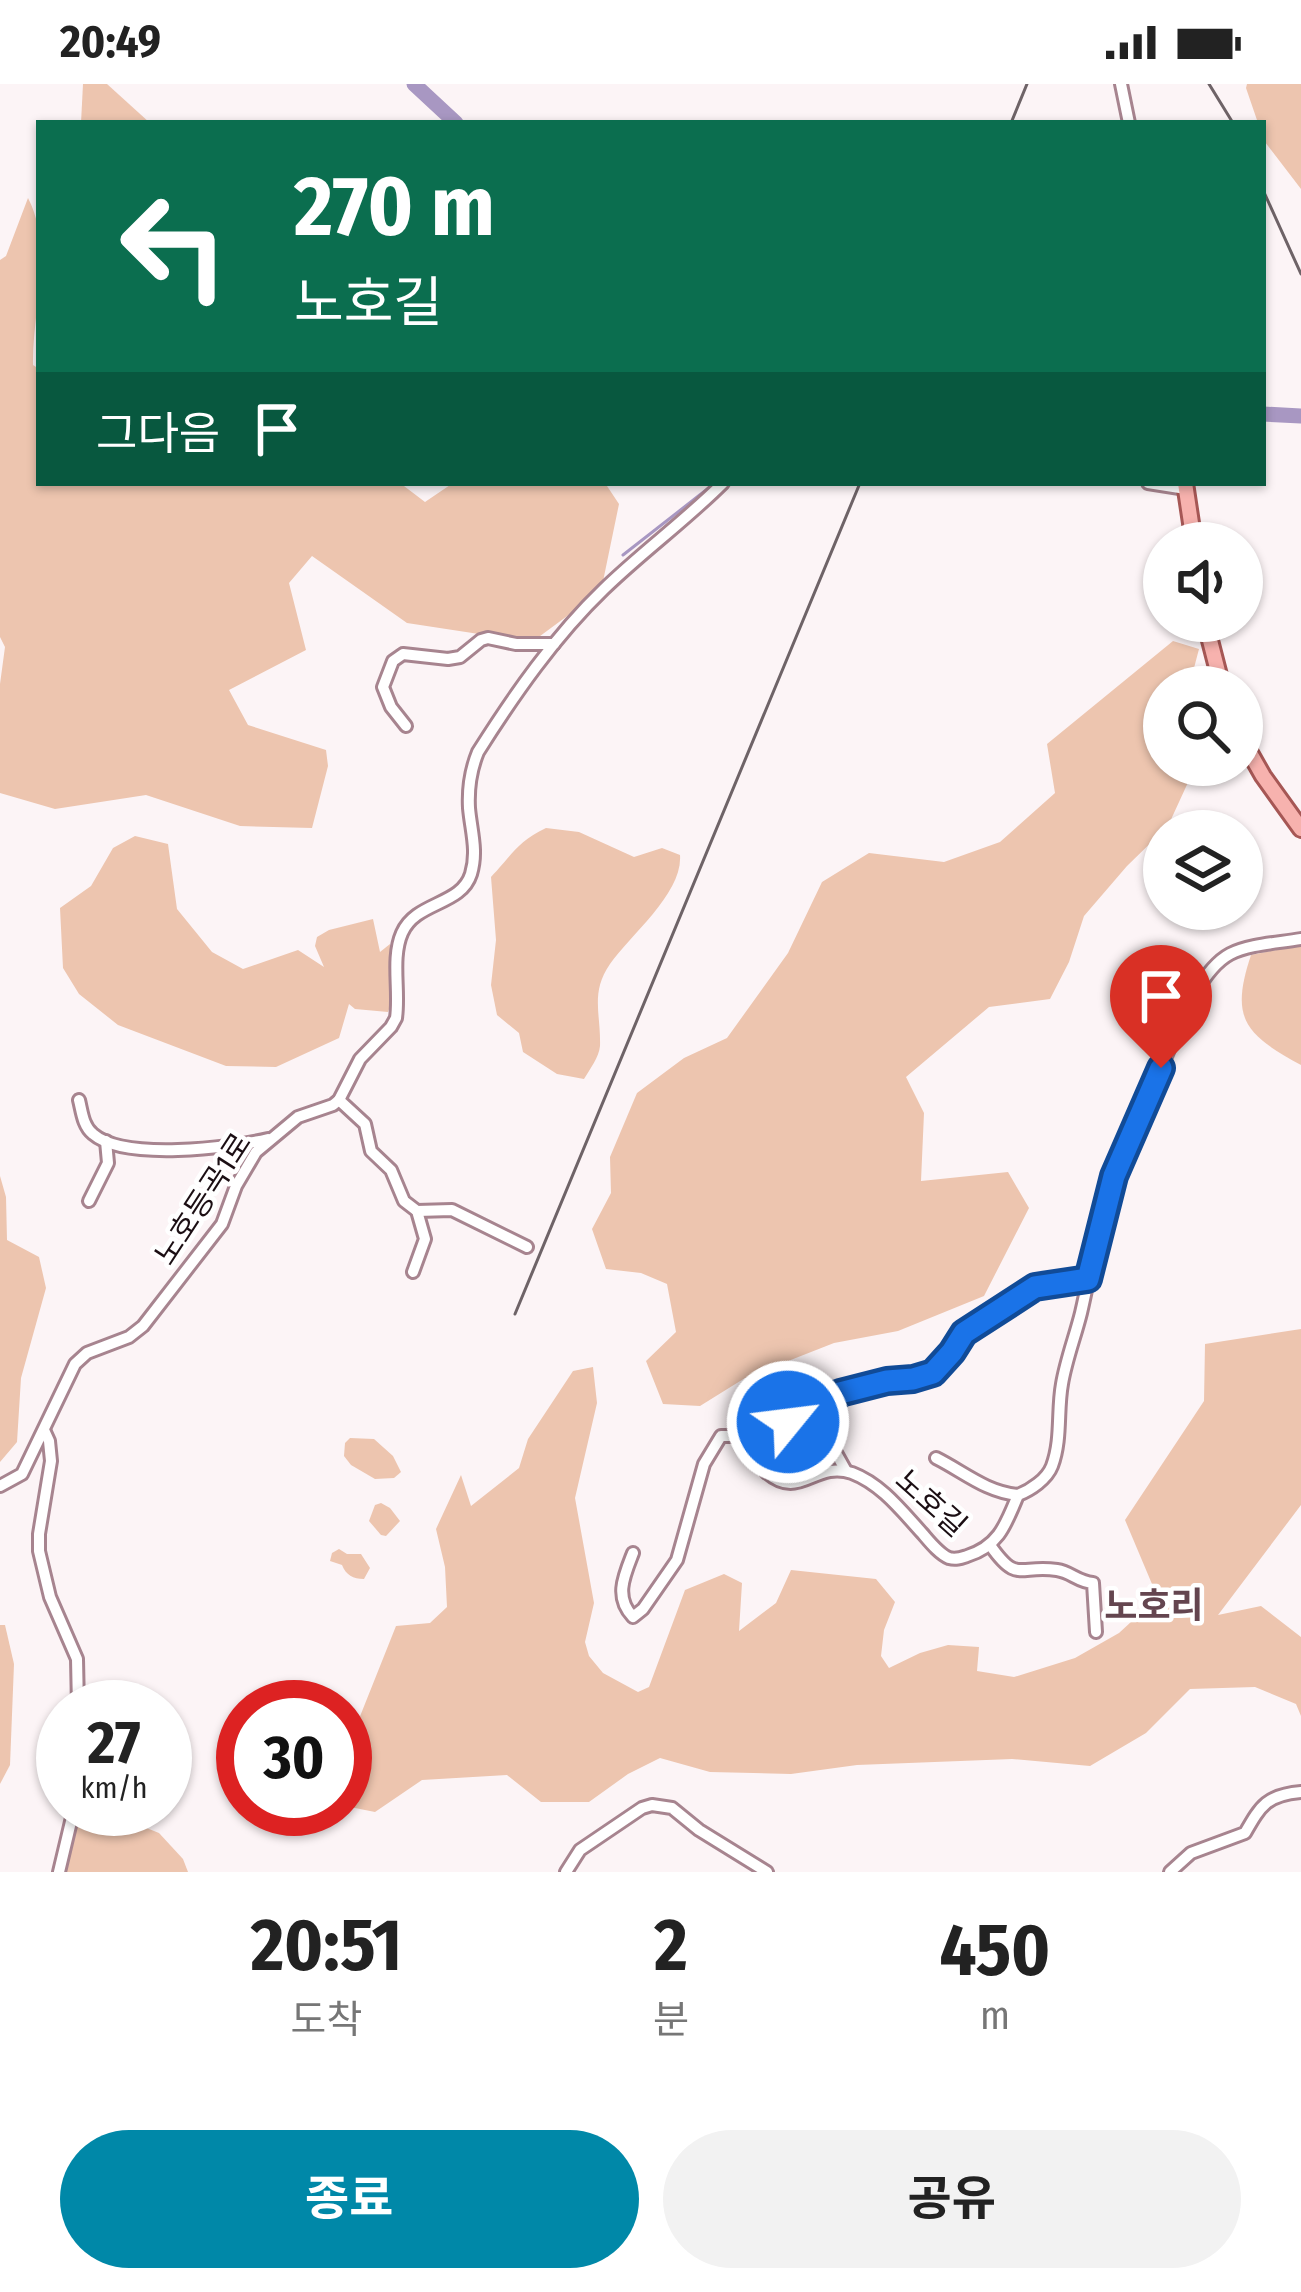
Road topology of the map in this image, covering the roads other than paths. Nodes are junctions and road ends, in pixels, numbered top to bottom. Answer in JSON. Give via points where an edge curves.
{"nodes":[{"id":1,"x":1121,"y":84,"type":"edge"},
{"id":2,"x":1128,"y":120,"type":"edge"},
{"id":3,"x":720,"y":486,"type":"edge"},
{"id":4,"x":1185,"y":486,"type":"edge"},
{"id":5,"x":1191,"y":522,"type":"edge"},
{"id":6,"x":554,"y":644,"type":"junction"},
{"id":7,"x":406,"y":726,"type":"dead end"},
{"id":8,"x":1263,"y":776,"type":"edge"},
{"id":9,"x":1301,"y":829,"type":"edge"},
{"id":10,"x":1301,"y":939,"type":"edge"},
{"id":11,"x":79,"y":1100,"type":"dead end"},
{"id":12,"x":339,"y":1100,"type":"junction"},
{"id":13,"x":272,"y":1138,"type":"junction"},
{"id":14,"x":106,"y":1141,"type":"junction"},
{"id":15,"x":89,"y":1201,"type":"dead end"},
{"id":16,"x":417,"y":1211,"type":"junction"},
{"id":17,"x":527,"y":1247,"type":"dead end"},
{"id":18,"x":413,"y":1272,"type":"dead end"},
{"id":19,"x":1088,"y":1279,"type":"junction"},
{"id":20,"x":826,"y":1408,"type":"junction"},
{"id":21,"x":44,"y":1430,"type":"junction"},
{"id":22,"x":764,"y":1436,"type":"junction"},
{"id":23,"x":936,"y":1458,"type":"dead end"},
{"id":24,"x":846,"y":1471,"type":"junction"},
{"id":25,"x":0,"y":1486,"type":"edge"},
{"id":26,"x":1018,"y":1495,"type":"junction"},
{"id":27,"x":991,"y":1545,"type":"junction"},
{"id":28,"x":633,"y":1553,"type":"dead end"},
{"id":29,"x":1096,"y":1632,"type":"dead end"},
{"id":30,"x":77,"y":1680,"type":"edge"},
{"id":31,"x":1301,"y":1792,"type":"edge"},
{"id":32,"x":67,"y":1836,"type":"edge"},
{"id":33,"x":58,"y":1872,"type":"edge"},
{"id":34,"x":566,"y":1872,"type":"edge"},
{"id":35,"x":767,"y":1872,"type":"edge"},
{"id":36,"x":1170,"y":1872,"type":"edge"}],
"edges":[{"from":1,"to":2,"type":"street"},
{"from":3,"to":6,"type":"street"},
{"from":4,"to":5,"type":"main road"},
{"from":6,"to":7,"type":"street","via":[[488,638],[460,656],[403,654],[383,687]]},
{"from":6,"to":12,"type":"street","via":[[473,764],[475,850],[465,888],[406,925],[396,1018],[352,1070]]},
{"from":8,"to":9,"type":"main road"},
{"from":10,"to":19,"type":"street","name":"노호길","via":[[1232,953],[1198,991],[1114,1176]]},
{"from":11,"to":14,"type":"street","via":[[86,1126]]},
{"from":12,"to":13,"type":"street","name":"노호등곡1로"},
{"from":12,"to":16,"type":"street","via":[[365,1124],[371,1151]]},
{"from":13,"to":14,"type":"street","via":[[145,1150]]},
{"from":13,"to":21,"type":"street","name":"노호등곡1로","via":[[245,1166],[222,1223],[143,1326],[75,1364]]},
{"from":14,"to":15,"type":"street","via":[[108,1163]]},
{"from":16,"to":17,"type":"street","via":[[452,1210]]},
{"from":16,"to":18,"type":"street","via":[[425,1239]]},
{"from":19,"to":20,"type":"street","via":[[1035,1287],[964,1333],[933,1373],[840,1393]]},
{"from":19,"to":26,"type":"street","name":"노호길","via":[[1061,1387],[1052,1467]]},
{"from":20,"to":22,"type":"street"},
{"from":20,"to":24,"type":"street"},
{"from":21,"to":25,"type":"street","name":"노호등곡1로","via":[[22,1474]]},
{"from":21,"to":30,"type":"street","via":[[51,1461],[39,1551]]},
{"from":22,"to":24,"type":"street","via":[[762,1459],[776,1480],[789,1485]]},
{"from":22,"to":28,"type":"street","via":[[721,1436],[704,1463],[676,1560],[633,1617],[620,1588]]},
{"from":23,"to":26,"type":"street","name":"노호길","via":[[983,1488]]},
{"from":24,"to":27,"type":"street","name":"노호길","via":[[875,1484],[950,1558]]},
{"from":26,"to":27,"type":"street","name":"노호길"},
{"from":27,"to":29,"type":"street","via":[[1007,1567],[1058,1570],[1093,1583]]},
{"from":31,"to":36,"type":"street","via":[[1276,1795],[1245,1833],[1191,1853]]},
{"from":32,"to":33,"type":"street"},
{"from":34,"to":35,"type":"street","via":[[580,1850],[652,1804],[672,1808]]}]}
